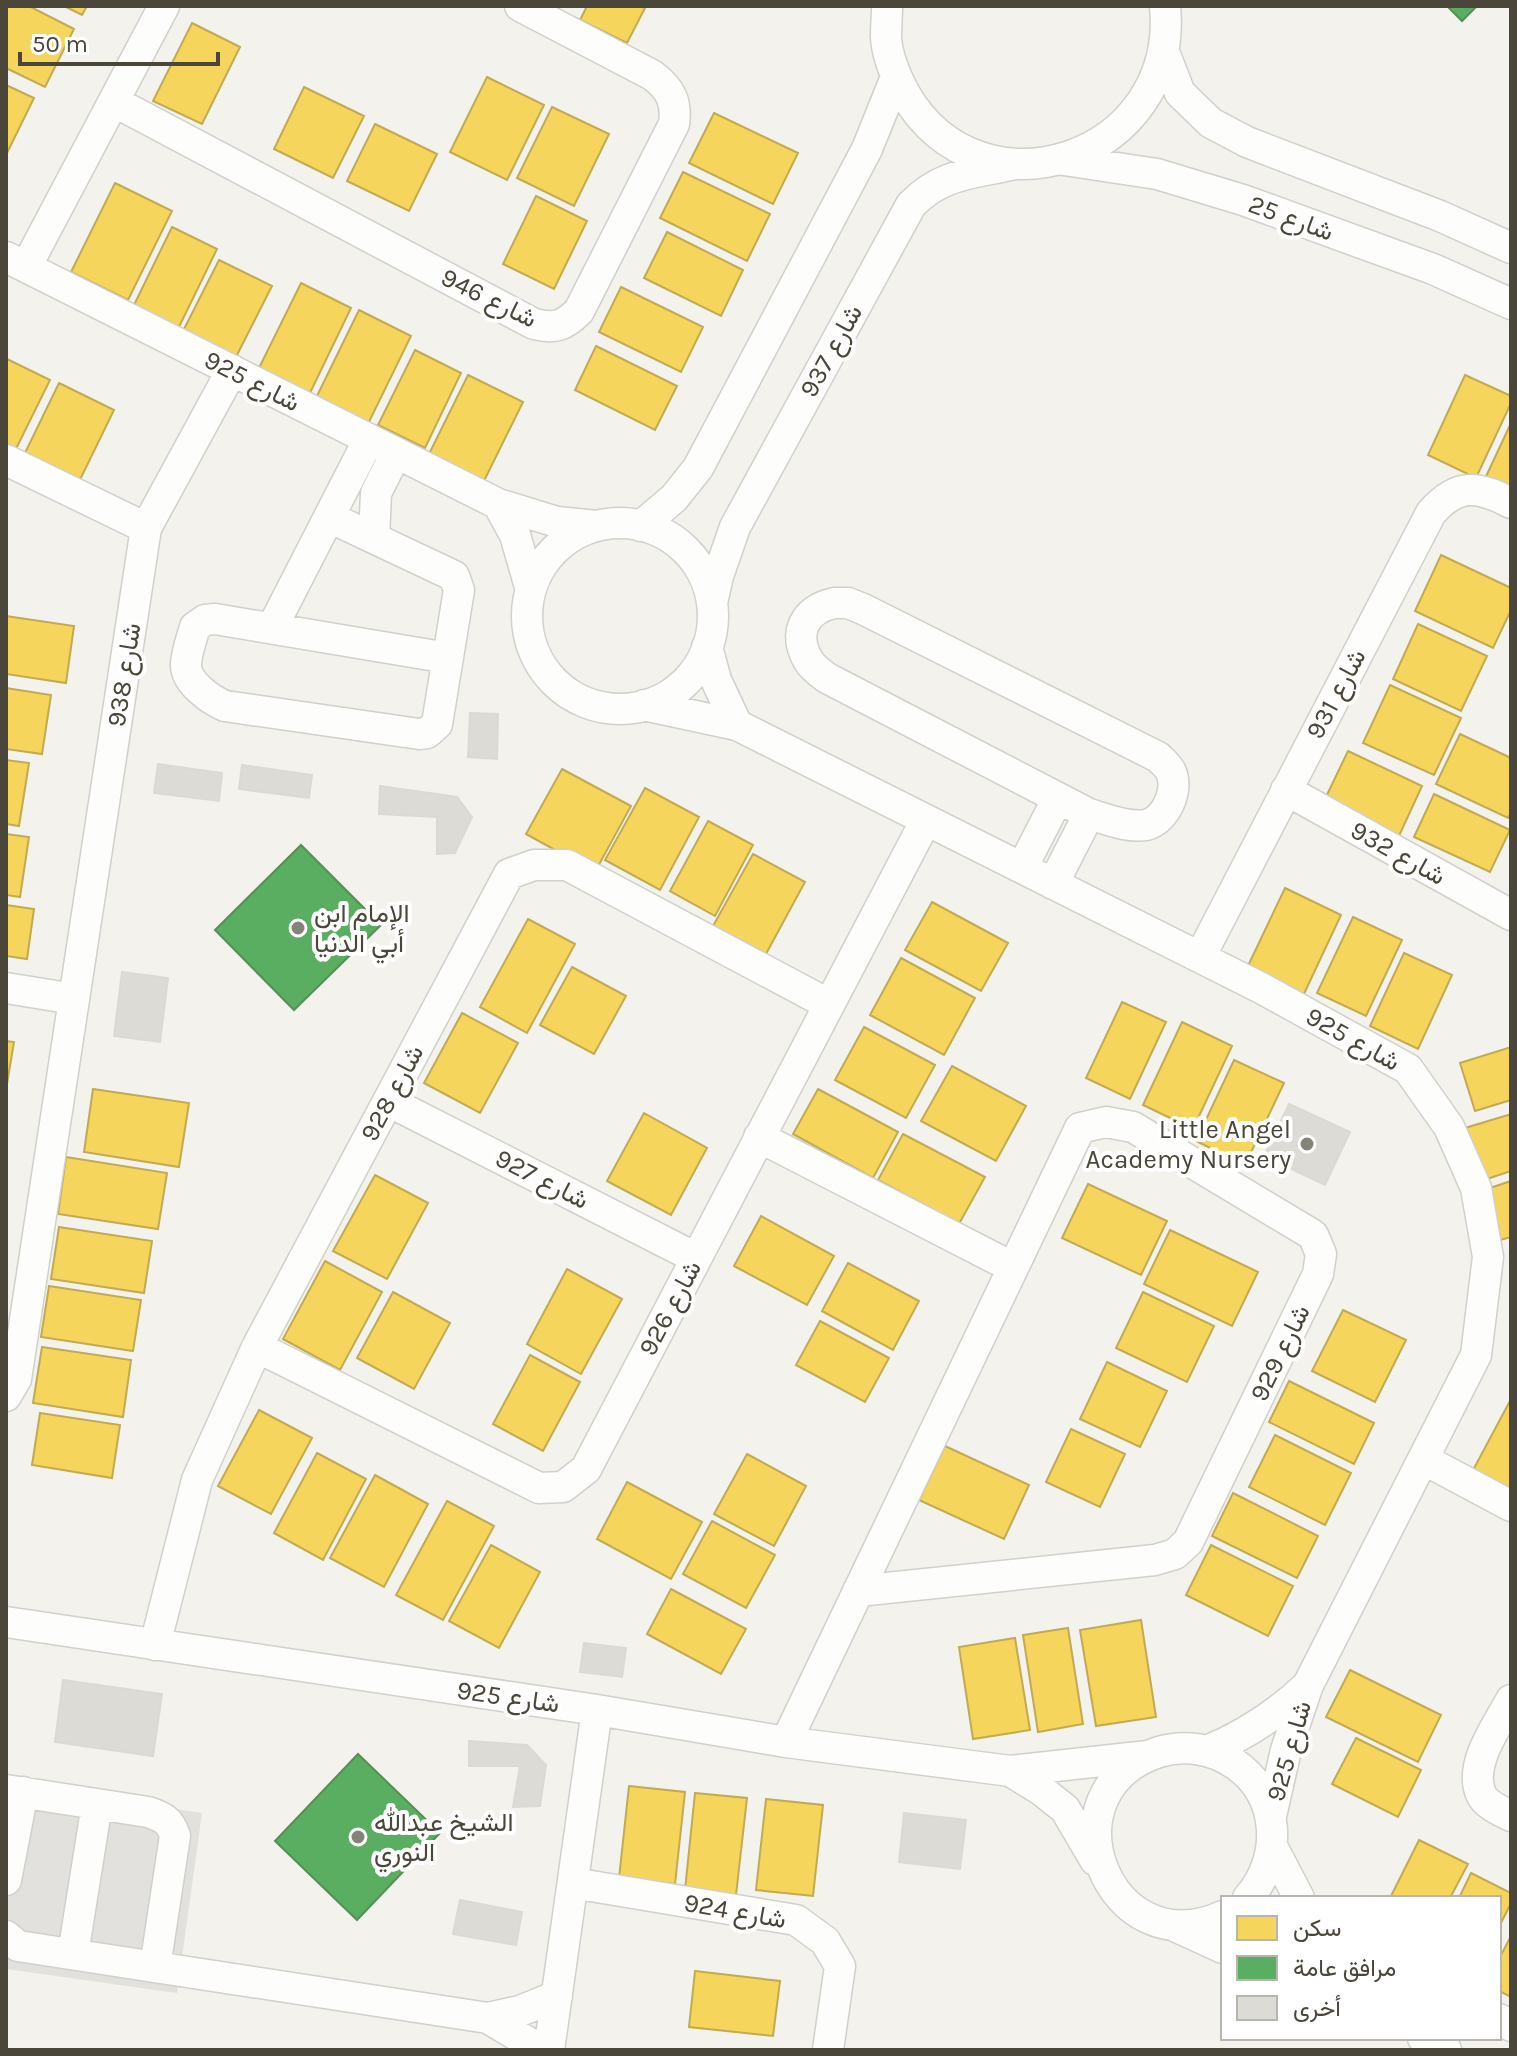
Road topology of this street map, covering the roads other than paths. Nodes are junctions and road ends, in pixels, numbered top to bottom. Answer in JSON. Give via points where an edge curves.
{"nodes":[{"id":1,"x":164,"y":6,"type":"edge"},
{"id":2,"x":520,"y":6,"type":"edge"},
{"id":3,"x":887,"y":6,"type":"edge"},
{"id":4,"x":1165,"y":6,"type":"edge"},
{"id":5,"x":1164,"y":52,"type":"junction"},
{"id":6,"x":896,"y":77,"type":"junction"},
{"id":7,"x":115,"y":102,"type":"junction"},
{"id":8,"x":1062,"y":160,"type":"junction"},
{"id":9,"x":1015,"y":164,"type":"junction"},
{"id":10,"x":1511,"y":248,"type":"edge"},
{"id":11,"x":16,"y":262,"type":"edge"},
{"id":12,"x":1511,"y":304,"type":"edge"},
{"id":13,"x":232,"y":370,"type":"junction"},
{"id":14,"x":369,"y":439,"type":"junction"},
{"id":15,"x":396,"y":453,"type":"junction"},
{"id":16,"x":6,"y":460,"type":"edge"},
{"id":17,"x":1511,"y":503,"type":"edge"},
{"id":18,"x":498,"y":504,"type":"junction"},
{"id":19,"x":329,"y":517,"type":"junction"},
{"id":20,"x":597,"y":526,"type":"junction"},
{"id":21,"x":641,"y":526,"type":"junction"},
{"id":22,"x":146,"y":528,"type":"junction"},
{"id":23,"x":374,"y":538,"type":"junction"},
{"id":24,"x":530,"y":587,"type":"junction"},
{"id":25,"x":712,"y":603,"type":"junction"},
{"id":26,"x":272,"y":628,"type":"junction"},
{"id":27,"x":707,"y":647,"type":"junction"},
{"id":28,"x":448,"y":658,"type":"junction"},
{"id":29,"x":644,"y":705,"type":"junction"},
{"id":30,"x":737,"y":725,"type":"junction"},
{"id":31,"x":1286,"y":790,"type":"junction"},
{"id":32,"x":1058,"y":798,"type":"junction"},
{"id":33,"x":1089,"y":814,"type":"junction"},
{"id":34,"x":926,"y":820,"type":"junction"},
{"id":35,"x":1022,"y":868,"type":"junction"},
{"id":36,"x":1053,"y":884,"type":"junction"},
{"id":37,"x":1511,"y":915,"type":"edge"},
{"id":38,"x":1200,"y":957,"type":"junction"},
{"id":39,"x":6,"y":988,"type":"edge"},
{"id":40,"x":74,"y":999,"type":"junction"},
{"id":41,"x":828,"y":1004,"type":"junction"},
{"id":42,"x":388,"y":1101,"type":"junction"},
{"id":43,"x":759,"y":1137,"type":"junction"},
{"id":44,"x":696,"y":1258,"type":"junction"},
{"id":45,"x":1012,"y":1267,"type":"junction"},
{"id":46,"x":257,"y":1347,"type":"junction"},
{"id":47,"x":6,"y":1396,"type":"edge"},
{"id":48,"x":1423,"y":1459,"type":"junction"},
{"id":49,"x":1511,"y":1506,"type":"edge"},
{"id":50,"x":858,"y":1591,"type":"junction"},
{"id":51,"x":6,"y":1622,"type":"edge"},
{"id":52,"x":155,"y":1645,"type":"junction"},
{"id":53,"x":1308,"y":1685,"type":"junction"},
{"id":54,"x":1511,"y":1700,"type":"edge"},
{"id":55,"x":597,"y":1710,"type":"junction"},
{"id":56,"x":786,"y":1742,"type":"junction"},
{"id":57,"x":1207,"y":1751,"type":"junction"},
{"id":58,"x":1148,"y":1756,"type":"junction"},
{"id":59,"x":1010,"y":1771,"type":"junction"},
{"id":60,"x":14,"y":1791,"type":"edge"},
{"id":61,"x":97,"y":1804,"type":"junction"},
{"id":62,"x":1271,"y":1816,"type":"junction"},
{"id":63,"x":1511,"y":1816,"type":"edge"},
{"id":64,"x":11,"y":1826,"type":"edge"},
{"id":65,"x":1273,"y":1848,"type":"junction"},
{"id":66,"x":1104,"y":1876,"type":"junction"},
{"id":67,"x":6,"y":1880,"type":"edge"},
{"id":68,"x":573,"y":1883,"type":"junction"},
{"id":69,"x":1250,"y":1896,"type":"edge"},
{"id":70,"x":1298,"y":1896,"type":"edge"},
{"id":71,"x":1221,"y":1917,"type":"edge"},
{"id":72,"x":1171,"y":1925,"type":"junction"},
{"id":73,"x":6,"y":1936,"type":"edge"},
{"id":74,"x":1221,"y":1947,"type":"edge"},
{"id":75,"x":73,"y":1954,"type":"junction"},
{"id":76,"x":155,"y":1967,"type":"junction"},
{"id":77,"x":557,"y":1996,"type":"junction"},
{"id":78,"x":488,"y":2018,"type":"junction"},
{"id":79,"x":1427,"y":2040,"type":"edge"},
{"id":80,"x":541,"y":2050,"type":"edge"},
{"id":81,"x":549,"y":2050,"type":"edge"},
{"id":82,"x":828,"y":2050,"type":"edge"},
{"id":83,"x":1446,"y":2050,"type":"edge"}],
"edges":[{"from":1,"to":7,"type":"street"},
{"from":2,"to":7,"type":"street","name":"شارع 946","via":[[652,75],[672,95],[676,109],[674,124],[579,311],[561,326],[534,324]]},
{"from":3,"to":6,"type":"street","via":[[886,39]]},
{"from":4,"to":5,"type":"street"},
{"from":5,"to":8,"type":"street","via":[[1151,89],[1128,120],[1098,145]]},
{"from":5,"to":10,"type":"street","via":[[1180,93],[1211,123]]},
{"from":6,"to":9,"type":"street","via":[[915,111],[943,138],[977,156]]},
{"from":6,"to":21,"type":"street","via":[[867,149],[698,468]]},
{"from":7,"to":11,"type":"street"},
{"from":8,"to":9,"type":"street"},
{"from":8,"to":12,"type":"street","name":"شارع 25","via":[[1157,174],[1243,200],[1433,269]]},
{"from":9,"to":25,"type":"street","name":"شارع 937","via":[[944,180],[911,205],[735,527]]},
{"from":11,"to":13,"type":"street","name":"شارع 925"},
{"from":13,"to":14,"type":"street","name":"شارع 925"},
{"from":13,"to":22,"type":"street","name":"شارع 938"},
{"from":14,"to":15,"type":"street","name":"شارع 925"},
{"from":14,"to":19,"type":"street"},
{"from":15,"to":18,"type":"street","name":"شارع 925"},
{"from":15,"to":23,"type":"street","via":[[376,493]]},
{"from":16,"to":22,"type":"street"},
{"from":17,"to":31,"type":"street","name":"شارع 931","via":[[1484,489],[1469,489],[1442,500],[1431,513]]},
{"from":18,"to":20,"type":"street","name":"شارع 925","via":[[557,522]]},
{"from":18,"to":24,"type":"street","via":[[515,535]]},
{"from":19,"to":23,"type":"street"},
{"from":19,"to":26,"type":"street"},
{"from":20,"to":21,"type":"street"},
{"from":20,"to":24,"type":"street","via":[[555,548]]},
{"from":21,"to":25,"type":"street","via":[[662,533],[696,562]]},
{"from":22,"to":40,"type":"street","name":"شارع 938"},
{"from":23,"to":28,"type":"street","via":[[454,576],[459,590]]},
{"from":24,"to":29,"type":"street","via":[[527,631],[539,662],[560,687],[600,707]]},
{"from":25,"to":27,"type":"street"},
{"from":26,"to":28,"type":"street"},
{"from":26,"to":28,"type":"street","via":[[205,620],[195,627],[186,665],[192,681],[225,706],[419,734],[437,724]]},
{"from":27,"to":29,"type":"street","via":[[683,684]]},
{"from":27,"to":30,"type":"street"},
{"from":29,"to":30,"type":"street","name":"شارع 925"},
{"from":30,"to":34,"type":"street","name":"شارع 925"},
{"from":31,"to":37,"type":"street","name":"شارع 932"},
{"from":31,"to":38,"type":"street","name":"شارع 931"},
{"from":32,"to":33,"type":"street"},
{"from":32,"to":33,"type":"street","via":[[827,678],[803,649],[809,613],[834,603],[863,609],[1158,757],[1171,771],[1169,804],[1147,825]]},
{"from":32,"to":35,"type":"street"},
{"from":33,"to":36,"type":"street"},
{"from":34,"to":35,"type":"street","name":"شارع 925"},
{"from":34,"to":41,"type":"street","name":"شارع 926"},
{"from":35,"to":36,"type":"street","name":"شارع 925"},
{"from":36,"to":38,"type":"street","name":"شارع 925"},
{"from":38,"to":48,"type":"street","name":"شارع 925","via":[[1408,1069],[1449,1127],[1476,1188],[1488,1257],[1476,1355]]},
{"from":39,"to":40,"type":"street"},
{"from":40,"to":47,"type":"street","name":"شارع 938","via":[[16,1379]]},
{"from":41,"to":42,"type":"street","name":"شارع 928","via":[[567,865],[534,865],[509,874]]},
{"from":41,"to":43,"type":"street","name":"شارع 926"},
{"from":42,"to":44,"type":"street","name":"شارع 927"},
{"from":42,"to":46,"type":"street","name":"شارع 928"},
{"from":43,"to":44,"type":"street","name":"شارع 926"},
{"from":43,"to":45,"type":"street"},
{"from":44,"to":46,"type":"street","name":"شارع 926","via":[[586,1469],[563,1487],[539,1488]]},
{"from":45,"to":50,"type":"street","name":"شارع 929"},
{"from":45,"to":50,"type":"street","name":"شارع 929","via":[[1080,1128],[1106,1122],[1133,1127],[1313,1235],[1321,1254],[1318,1274],[1188,1542],[1175,1554]]},
{"from":46,"to":52,"type":"street","name":"شارع 928","via":[[197,1480]]},
{"from":48,"to":49,"type":"street"},
{"from":48,"to":53,"type":"street","name":"شارع 925"},
{"from":50,"to":56,"type":"street","name":"شارع 929"},
{"from":51,"to":52,"type":"street","name":"شارع 925"},
{"from":52,"to":55,"type":"street","name":"شارع 925"},
{"from":53,"to":57,"type":"street","name":"شارع 925","via":[[1255,1728]]},
{"from":53,"to":62,"type":"street","name":"شارع 925"},
{"from":54,"to":63,"type":"street","via":[[1483,1753],[1479,1779],[1482,1795]]},
{"from":55,"to":56,"type":"street","name":"شارع 925"},
{"from":55,"to":68,"type":"street"},
{"from":56,"to":59,"type":"street","name":"شارع 925"},
{"from":57,"to":58,"type":"street","name":"شارع 925","via":[[1177,1749]]},
{"from":57,"to":62,"type":"street","via":[[1248,1775]]},
{"from":58,"to":59,"type":"street","name":"شارع 925"},
{"from":58,"to":66,"type":"street","via":[[1116,1781],[1101,1807],[1095,1837]]},
{"from":59,"to":66,"type":"street","name":"شارع 925","via":[[1065,1809]]},
{"from":60,"to":61,"type":"street"},
{"from":60,"to":64,"type":"street"},
{"from":61,"to":75,"type":"street"},
{"from":61,"to":76,"type":"street","via":[[148,1812],[172,1825],[175,1836]]},
{"from":62,"to":65,"type":"street"},
{"from":64,"to":67,"type":"street"},
{"from":65,"to":69,"type":"street"},
{"from":65,"to":70,"type":"street"},
{"from":66,"to":72,"type":"street","name":"شارع 925","via":[[1132,1909]]},
{"from":68,"to":77,"type":"street"},
{"from":68,"to":82,"type":"street","name":"شارع 924","via":[[796,1920],[825,1941],[840,1966]]},
{"from":71,"to":72,"type":"street","via":[[1192,1926]]},
{"from":72,"to":74,"type":"street"},
{"from":73,"to":75,"type":"street","via":[[18,1946]]},
{"from":75,"to":76,"type":"street"},
{"from":76,"to":78,"type":"street"},
{"from":77,"to":78,"type":"street"},
{"from":77,"to":81,"type":"street"},
{"from":78,"to":80,"type":"street"},
{"from":79,"to":83,"type":"street"}]}
